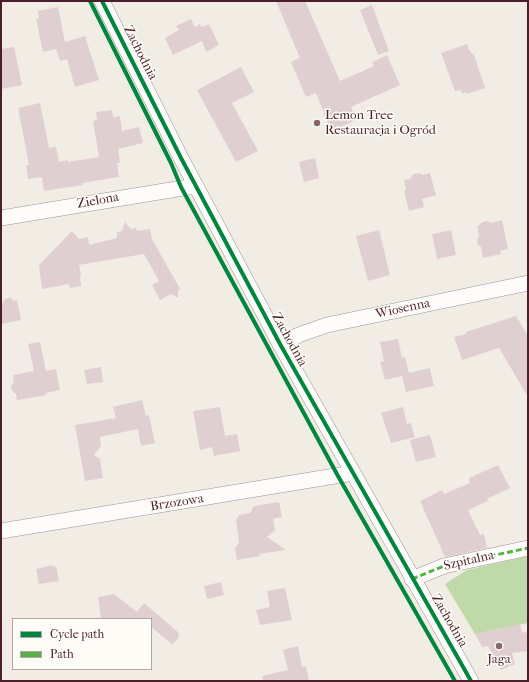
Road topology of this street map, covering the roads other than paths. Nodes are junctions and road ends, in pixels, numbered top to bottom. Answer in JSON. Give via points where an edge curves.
{"nodes":[{"id":1,"x":102,"y":1,"type":"edge"},
{"id":2,"x":195,"y":186,"type":"junction"},
{"id":3,"x":1,"y":218,"type":"edge"},
{"id":4,"x":528,"y":283,"type":"edge"},
{"id":5,"x":280,"y":344,"type":"junction"},
{"id":6,"x":353,"y":473,"type":"junction"},
{"id":7,"x":1,"y":532,"type":"edge"},
{"id":8,"x":528,"y":548,"type":"edge"},
{"id":9,"x":412,"y":579,"type":"junction"},
{"id":10,"x":471,"y":681,"type":"edge"}],
"edges":[{"from":1,"to":2,"type":"street","name":"Zachodnia"},
{"from":2,"to":3,"type":"street","name":"Zielona"},
{"from":2,"to":5,"type":"street","name":"Zachodnia"},
{"from":4,"to":5,"type":"street","name":"Wiosenna","via":[[327,325]]},
{"from":5,"to":6,"type":"street","name":"Zachodnia"},
{"from":6,"to":7,"type":"street","name":"Brzozowa"},
{"from":6,"to":9,"type":"street","name":"Zachodnia"},
{"from":8,"to":9,"type":"street","name":"Szpitalna","via":[[444,566]]},
{"from":9,"to":10,"type":"street","name":"Zachodnia"}]}
